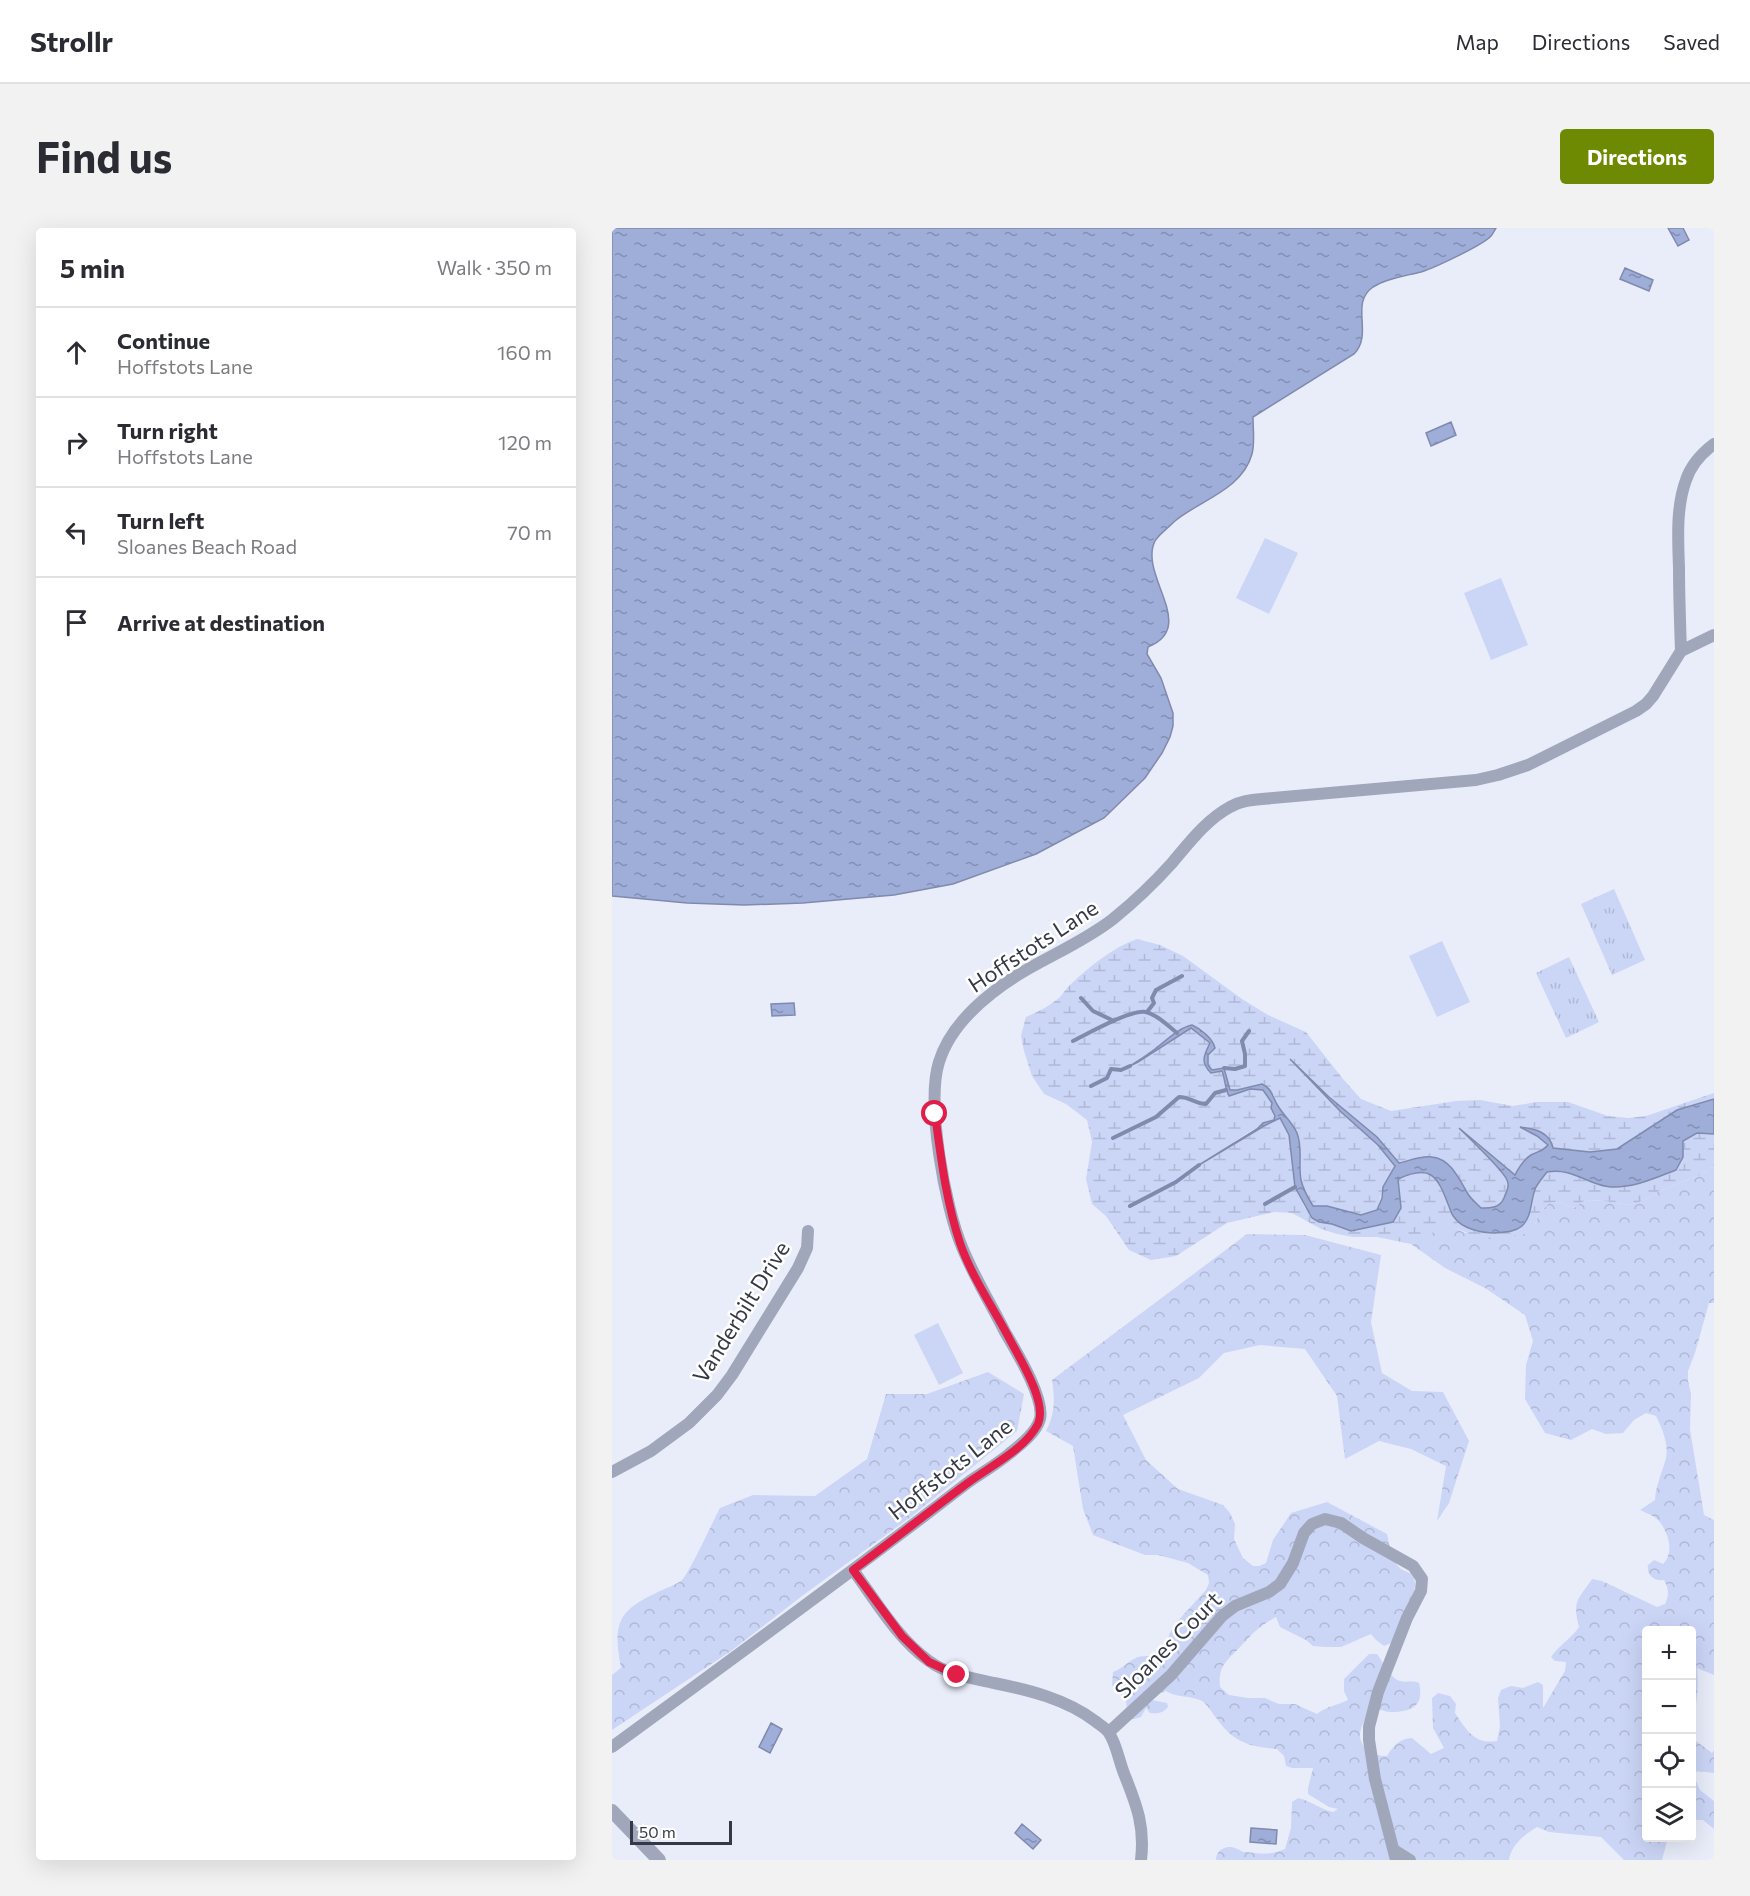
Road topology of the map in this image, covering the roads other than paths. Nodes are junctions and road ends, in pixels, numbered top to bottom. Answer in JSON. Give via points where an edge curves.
{"nodes":[{"id":1,"x":1714,"y":444,"type":"edge"},
{"id":2,"x":1714,"y":634,"type":"edge"},
{"id":3,"x":1681,"y":651,"type":"junction"},
{"id":4,"x":808,"y":1231,"type":"dead end"},
{"id":5,"x":612,"y":1472,"type":"edge"},
{"id":6,"x":853,"y":1570,"type":"junction"},
{"id":7,"x":1109,"y":1731,"type":"junction"},
{"id":8,"x":612,"y":1747,"type":"edge"},
{"id":9,"x":612,"y":1811,"type":"edge"},
{"id":10,"x":1395,"y":1855,"type":"edge"},
{"id":11,"x":659,"y":1860,"type":"edge"},
{"id":12,"x":1141,"y":1860,"type":"edge"},
{"id":13,"x":1410,"y":1860,"type":"edge"}],
"edges":[{"from":1,"to":3,"type":"street","via":[[1692,467],[1681,502]]},
{"from":2,"to":3,"type":"street"},
{"from":3,"to":6,"type":"street","name":"Hoffstots Lane","via":[[1646,704],[1528,765],[1476,780],[1243,801],[1230,806],[1211,820],[1159,877],[1113,919],[993,992],[954,1030],[935,1080],[935,1114],[945,1186],[961,1245],[1029,1376],[1041,1417],[1008,1456]]},
{"from":4,"to":5,"type":"street","name":"Vanderbilt Drive","via":[[807,1248],[798,1268],[717,1395],[689,1423],[651,1451]]},
{"from":6,"to":7,"type":"street","via":[[902,1636],[929,1662],[957,1675],[1066,1702]]},
{"from":6,"to":8,"type":"street","name":"Hoffstots Lane"},
{"from":7,"to":10,"type":"street","name":"Sloanes Court","via":[[1171,1676],[1222,1616],[1280,1584],[1312,1524],[1325,1519],[1341,1523],[1413,1566],[1422,1579],[1378,1692],[1369,1727],[1375,1779]]},
{"from":7,"to":12,"type":"street","via":[[1139,1817]]},
{"from":9,"to":11,"type":"street"},
{"from":10,"to":13,"type":"street","name":"Sloanes Court"}]}
